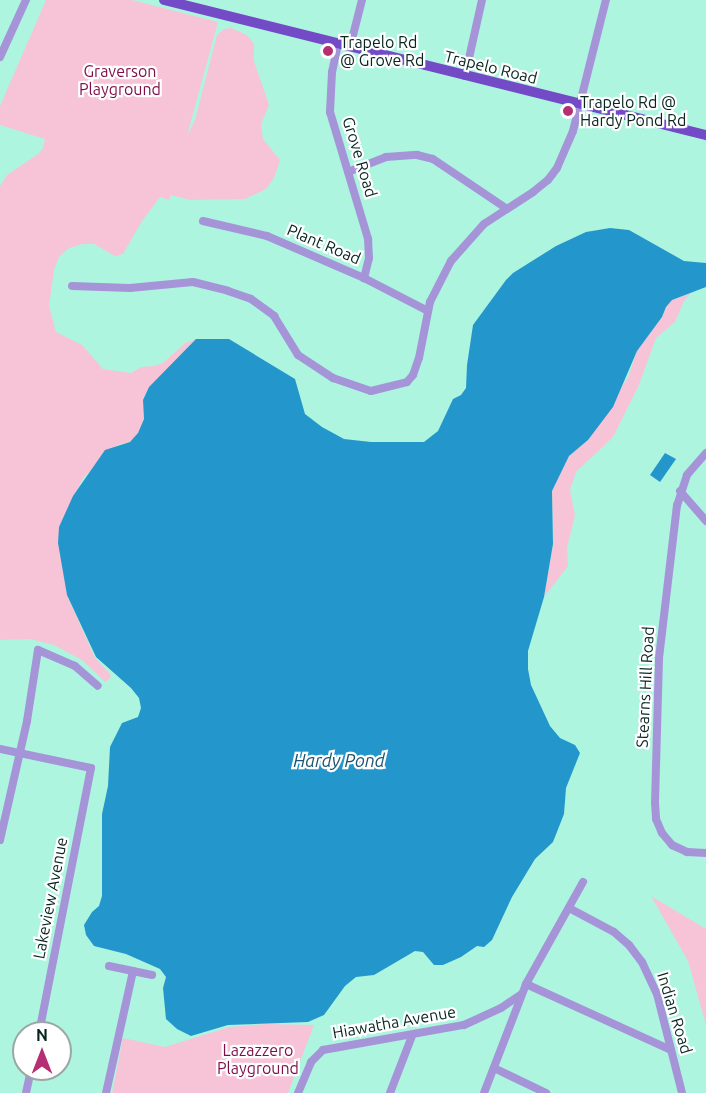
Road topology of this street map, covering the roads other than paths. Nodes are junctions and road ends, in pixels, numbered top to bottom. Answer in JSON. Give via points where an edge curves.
{"nodes":[{"id":1,"x":26,"y":0,"type":"edge"},
{"id":2,"x":164,"y":0,"type":"edge"},
{"id":3,"x":362,"y":0,"type":"edge"},
{"id":4,"x":482,"y":0,"type":"edge"},
{"id":5,"x":606,"y":0,"type":"edge"},
{"id":6,"x":338,"y":44,"type":"junction"},
{"id":7,"x":350,"y":47,"type":"junction"},
{"id":8,"x":0,"y":57,"type":"edge"},
{"id":9,"x":465,"y":76,"type":"junction"},
{"id":10,"x":580,"y":105,"type":"junction"},
{"id":11,"x":706,"y":135,"type":"edge"},
{"id":12,"x":348,"y":172,"type":"junction"},
{"id":13,"x":507,"y":209,"type":"junction"},
{"id":14,"x":203,"y":221,"type":"dead end"},
{"id":15,"x":364,"y":278,"type":"junction"},
{"id":16,"x":72,"y":286,"type":"dead end"},
{"id":17,"x":428,"y":311,"type":"junction"},
{"id":18,"x":706,"y":453,"type":"edge"},
{"id":19,"x":680,"y":491,"type":"junction"},
{"id":20,"x":706,"y":521,"type":"edge"},
{"id":21,"x":98,"y":686,"type":"dead end"},
{"id":22,"x":0,"y":749,"type":"edge"},
{"id":23,"x":19,"y":753,"type":"junction"},
{"id":24,"x":0,"y":840,"type":"edge"},
{"id":25,"x":706,"y":853,"type":"edge"},
{"id":26,"x":583,"y":882,"type":"dead end"},
{"id":27,"x":569,"y":908,"type":"junction"},
{"id":28,"x":109,"y":966,"type":"dead end"},
{"id":29,"x":133,"y":971,"type":"junction"},
{"id":30,"x":152,"y":975,"type":"dead end"},
{"id":31,"x":526,"y":984,"type":"junction"},
{"id":32,"x":522,"y":994,"type":"junction"},
{"id":33,"x":41,"y":1021,"type":"edge"},
{"id":34,"x":412,"y":1036,"type":"junction"},
{"id":35,"x":671,"y":1050,"type":"junction"},
{"id":36,"x":494,"y":1068,"type":"junction"},
{"id":37,"x":106,"y":1093,"type":"edge"},
{"id":38,"x":298,"y":1093,"type":"edge"},
{"id":39,"x":390,"y":1093,"type":"edge"},
{"id":40,"x":484,"y":1093,"type":"edge"},
{"id":41,"x":546,"y":1093,"type":"edge"},
{"id":42,"x":682,"y":1093,"type":"edge"}],
"edges":[{"from":1,"to":8,"type":"street"},
{"from":2,"to":6,"type":"main road","name":"Trapelo Road"},
{"from":3,"to":7,"type":"street"},
{"from":4,"to":9,"type":"street"},
{"from":5,"to":10,"type":"street"},
{"from":6,"to":7,"type":"main road","name":"Trapelo Road"},
{"from":6,"to":12,"type":"street","name":"Grove Road","via":[[330,112]]},
{"from":7,"to":9,"type":"main road","name":"Trapelo Road"},
{"from":9,"to":10,"type":"main road","name":"Trapelo Road"},
{"from":10,"to":11,"type":"main road","name":"Trapelo Road"},
{"from":10,"to":13,"type":"street","via":[[557,168],[548,180]]},
{"from":12,"to":13,"type":"street","via":[[402,154],[417,155],[433,159]]},
{"from":12,"to":15,"type":"street","name":"Grove Road","via":[[368,239]]},
{"from":13,"to":17,"type":"street","via":[[484,224],[456,255],[437,284]]},
{"from":14,"to":15,"type":"street","name":"Plant Road","via":[[267,236]]},
{"from":15,"to":17,"type":"street","name":"Plant Road"},
{"from":16,"to":17,"type":"street","via":[[130,288],[193,282],[243,296],[274,316],[298,355],[314,367],[351,387],[371,391],[397,387],[413,375]]},
{"from":18,"to":19,"type":"street","name":"Stearns Hill Road","via":[[687,475]]},
{"from":19,"to":20,"type":"street"},
{"from":19,"to":25,"type":"street","name":"Stearns Hill Road","via":[[659,659],[656,819],[672,845],[687,852]]},
{"from":21,"to":23,"type":"street","via":[[75,666],[38,650]]},
{"from":22,"to":23,"type":"street"},
{"from":23,"to":24,"type":"street"},
{"from":23,"to":33,"type":"street","name":"Lakeview Avenue","via":[[91,768]]},
{"from":26,"to":27,"type":"street"},
{"from":27,"to":31,"type":"street"},
{"from":27,"to":35,"type":"street","name":"Indian Road","via":[[614,932],[642,962],[657,994]]},
{"from":28,"to":29,"type":"street"},
{"from":29,"to":30,"type":"street"},
{"from":29,"to":37,"type":"street"},
{"from":31,"to":32,"type":"street"},
{"from":31,"to":35,"type":"street"},
{"from":32,"to":34,"type":"street","name":"Hiawatha Avenue","via":[[464,1025]]},
{"from":32,"to":36,"type":"street"},
{"from":34,"to":38,"type":"street","name":"Hiawatha Avenue","via":[[386,1037],[317,1053]]},
{"from":34,"to":39,"type":"street"},
{"from":35,"to":42,"type":"street","name":"Indian Road"},
{"from":36,"to":40,"type":"street"},
{"from":36,"to":41,"type":"street"}]}
